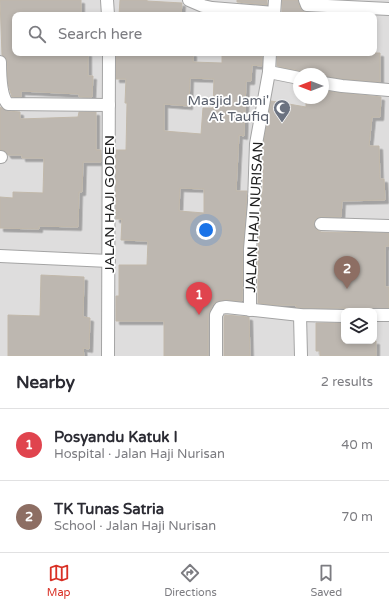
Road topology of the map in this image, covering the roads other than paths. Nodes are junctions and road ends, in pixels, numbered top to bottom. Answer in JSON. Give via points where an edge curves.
{"nodes":[{"id":1,"x":107,"y":0,"type":"edge"},
{"id":2,"x":189,"y":0,"type":"edge"},
{"id":3,"x":275,"y":0,"type":"edge"},
{"id":4,"x":305,"y":0,"type":"edge"},
{"id":5,"x":389,"y":9,"type":"edge"},
{"id":6,"x":108,"y":12,"type":"edge"},
{"id":7,"x":253,"y":12,"type":"edge"},
{"id":8,"x":274,"y":12,"type":"edge"},
{"id":9,"x":109,"y":56,"type":"edge"},
{"id":10,"x":270,"y":56,"type":"edge"},
{"id":11,"x":0,"y":62,"type":"edge"},
{"id":12,"x":269,"y":72,"type":"junction"},
{"id":13,"x":293,"y":77,"type":"edge"},
{"id":14,"x":329,"y":84,"type":"edge"},
{"id":15,"x":389,"y":90,"type":"edge"},
{"id":16,"x":109,"y":105,"type":"junction"},
{"id":17,"x":321,"y":224,"type":"dead end"},
{"id":18,"x":389,"y":226,"type":"edge"},
{"id":19,"x":0,"y":256,"type":"edge"},
{"id":20,"x":109,"y":261,"type":"junction"},
{"id":21,"x":250,"y":310,"type":"junction"},
{"id":22,"x":300,"y":315,"type":"junction"},
{"id":23,"x":377,"y":315,"type":"edge"},
{"id":24,"x":389,"y":315,"type":"edge"},
{"id":25,"x":341,"y":316,"type":"edge"},
{"id":26,"x":108,"y":356,"type":"edge"},
{"id":27,"x":216,"y":356,"type":"edge"},
{"id":28,"x":301,"y":356,"type":"edge"}],
"edges":[{"from":1,"to":6,"type":"street"},
{"from":2,"to":7,"type":"street","via":[[212,8]]},
{"from":3,"to":8,"type":"street"},
{"from":4,"to":5,"type":"street","via":[[307,5]]},
{"from":9,"to":16,"type":"street","name":"JALAN HAJI GODEN"},
{"from":10,"to":12,"type":"street","name":"JALAN HAJI NURISAN"},
{"from":11,"to":16,"type":"street","via":[[1,95],[8,104]]},
{"from":12,"to":13,"type":"street"},
{"from":12,"to":21,"type":"street","name":"JALAN HAJI NURISAN","via":[[256,144],[250,249]]},
{"from":14,"to":15,"type":"street"},
{"from":16,"to":20,"type":"street","name":"JALAN HAJI GODEN"},
{"from":17,"to":18,"type":"street"},
{"from":19,"to":20,"type":"street"},
{"from":20,"to":26,"type":"street","name":"JALAN HAJI GODEN"},
{"from":21,"to":22,"type":"street","name":"JALAN HAJI NURISAN"},
{"from":21,"to":27,"type":"street","name":"JALAN HAJI NURISAN","via":[[220,308],[216,315]]},
{"from":22,"to":25,"type":"street","name":"JALAN HAJI NURISAN"},
{"from":22,"to":28,"type":"street"},
{"from":23,"to":24,"type":"street"}]}
